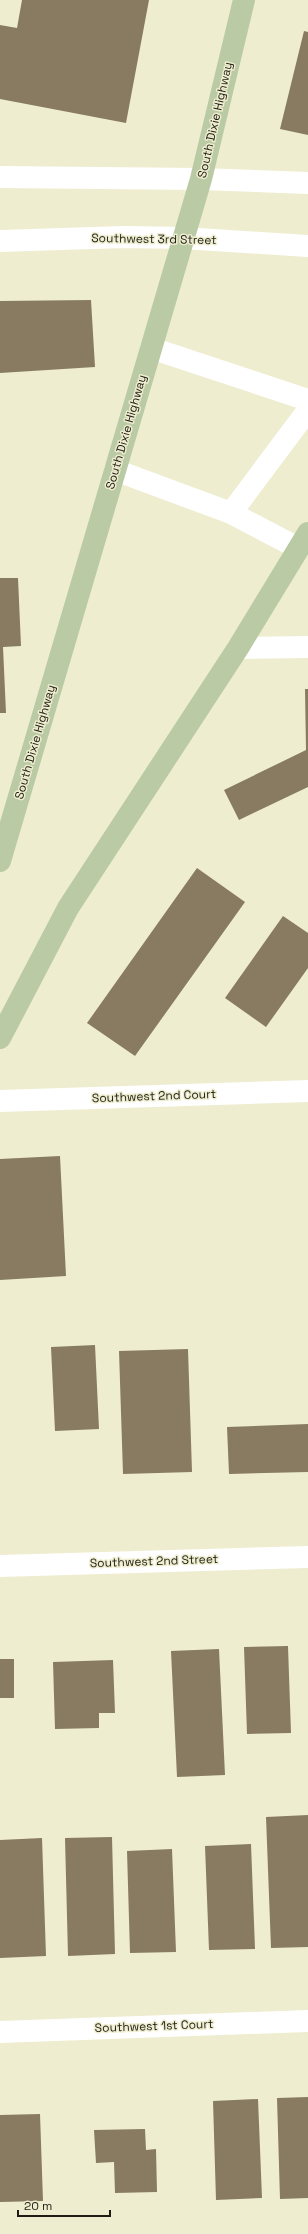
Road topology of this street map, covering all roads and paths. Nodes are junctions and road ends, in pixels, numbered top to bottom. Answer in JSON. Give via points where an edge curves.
{"nodes":[{"id":1,"x":244,"y":0,"type":"edge"},
{"id":2,"x":0,"y":177,"type":"edge"},
{"id":3,"x":201,"y":179,"type":"junction"},
{"id":4,"x":308,"y":183,"type":"edge"},
{"id":5,"x":183,"y":238,"type":"junction"},
{"id":6,"x":0,"y":241,"type":"edge"},
{"id":7,"x":308,"y":246,"type":"edge"},
{"id":8,"x":151,"y":348,"type":"junction"},
{"id":9,"x":308,"y":400,"type":"edge"},
{"id":10,"x":308,"y":410,"type":"edge"},
{"id":11,"x":115,"y":470,"type":"junction"},
{"id":12,"x":231,"y":513,"type":"junction"},
{"id":13,"x":303,"y":541,"type":"edge"},
{"id":14,"x":308,"y":647,"type":"edge"},
{"id":15,"x":238,"y":648,"type":"junction"},
{"id":16,"x":0,"y":861,"type":"edge"},
{"id":17,"x":0,"y":1038,"type":"edge"},
{"id":18,"x":308,"y":1091,"type":"edge"},
{"id":19,"x":0,"y":1101,"type":"edge"},
{"id":20,"x":308,"y":1556,"type":"edge"},
{"id":21,"x":0,"y":1566,"type":"edge"},
{"id":22,"x":308,"y":2021,"type":"edge"},
{"id":23,"x":0,"y":2032,"type":"edge"}],
"edges":[{"from":1,"to":3,"type":"main road","name":"South Dixie Highway"},
{"from":2,"to":3,"type":"street"},
{"from":3,"to":4,"type":"street"},
{"from":3,"to":5,"type":"main road","name":"South Dixie Highway"},
{"from":5,"to":6,"type":"street","name":"Southwest 3rd Street"},
{"from":5,"to":7,"type":"street","name":"Southwest 3rd Street"},
{"from":5,"to":8,"type":"main road","name":"South Dixie Highway"},
{"from":8,"to":9,"type":"street"},
{"from":8,"to":11,"type":"main road","name":"South Dixie Highway"},
{"from":10,"to":12,"type":"street"},
{"from":11,"to":12,"type":"street"},
{"from":11,"to":16,"type":"main road","name":"South Dixie Highway"},
{"from":12,"to":13,"type":"street"},
{"from":13,"to":15,"type":"main road"},
{"from":14,"to":15,"type":"street"},
{"from":15,"to":17,"type":"main road","via":[[68,908]]},
{"from":18,"to":19,"type":"street","name":"Southwest 2nd Court"},
{"from":20,"to":21,"type":"street","name":"Southwest 2nd Street"},
{"from":22,"to":23,"type":"street","name":"Southwest 1st Court"}]}
